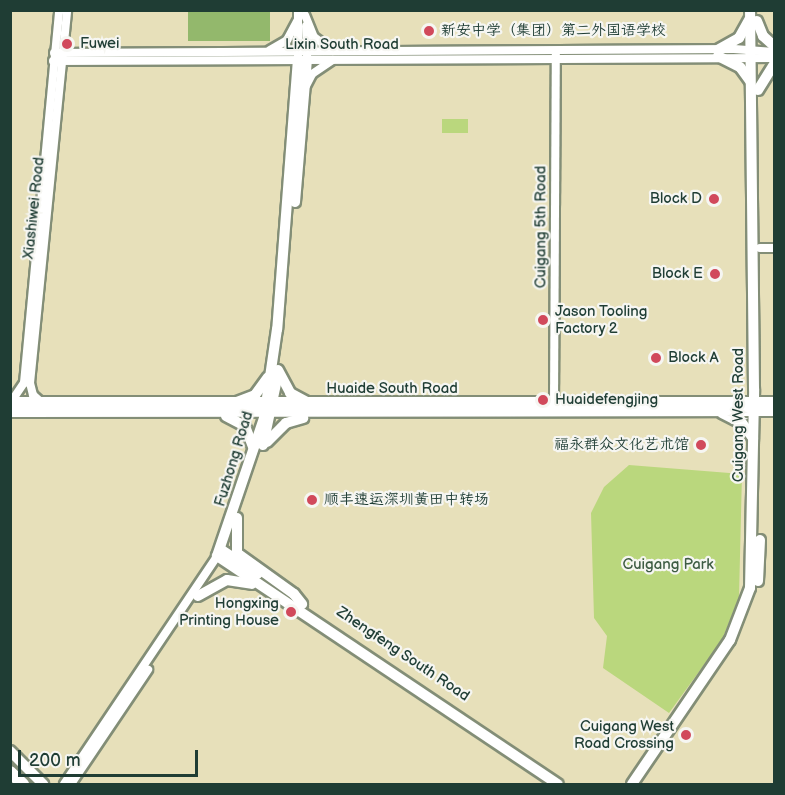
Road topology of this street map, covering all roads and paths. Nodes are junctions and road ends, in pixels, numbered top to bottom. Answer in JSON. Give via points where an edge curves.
{"nodes":[{"id":1,"x":58,"y":10,"type":"edge"},
{"id":2,"x":67,"y":10,"type":"edge"},
{"id":3,"x":301,"y":14,"type":"edge"},
{"id":4,"x":754,"y":15,"type":"edge"},
{"id":5,"x":774,"y":46,"type":"edge"},
{"id":6,"x":262,"y":52,"type":"junction"},
{"id":7,"x":719,"y":52,"type":"junction"},
{"id":8,"x":774,"y":52,"type":"edge"},
{"id":9,"x":556,"y":54,"type":"junction"},
{"id":10,"x":754,"y":54,"type":"junction"},
{"id":11,"x":346,"y":55,"type":"junction"},
{"id":12,"x":303,"y":56,"type":"junction"},
{"id":13,"x":58,"y":57,"type":"junction"},
{"id":14,"x":774,"y":58,"type":"edge"},
{"id":15,"x":274,"y":59,"type":"junction"},
{"id":16,"x":774,"y":64,"type":"edge"},
{"id":17,"x":296,"y":82,"type":"junction"},
{"id":18,"x":754,"y":87,"type":"junction"},
{"id":19,"x":304,"y":98,"type":"junction"},
{"id":20,"x":760,"y":248,"type":"junction"},
{"id":21,"x":774,"y":248,"type":"edge"},
{"id":22,"x":274,"y":372,"type":"junction"},
{"id":23,"x":11,"y":402,"type":"edge"},
{"id":24,"x":774,"y":402,"type":"edge"},
{"id":25,"x":42,"y":403,"type":"junction"},
{"id":26,"x":554,"y":403,"type":"junction"},
{"id":27,"x":223,"y":405,"type":"junction"},
{"id":28,"x":758,"y":407,"type":"junction"},
{"id":29,"x":269,"y":409,"type":"junction"},
{"id":30,"x":321,"y":409,"type":"junction"},
{"id":31,"x":713,"y":411,"type":"junction"},
{"id":32,"x":774,"y":411,"type":"edge"},
{"id":33,"x":10,"y":412,"type":"edge"},
{"id":34,"x":214,"y":414,"type":"junction"},
{"id":35,"x":754,"y":441,"type":"junction"},
{"id":36,"x":257,"y":450,"type":"junction"},
{"id":37,"x":237,"y":518,"type":"junction"},
{"id":38,"x":221,"y":554,"type":"junction"},
{"id":39,"x":276,"y":595,"type":"junction"},
{"id":40,"x":198,"y":596,"type":"junction"},
{"id":41,"x":302,"y":604,"type":"junction"},
{"id":42,"x":10,"y":752,"type":"edge"},
{"id":43,"x":10,"y":772,"type":"edge"},
{"id":44,"x":23,"y":784,"type":"edge"},
{"id":45,"x":43,"y":784,"type":"edge"},
{"id":46,"x":64,"y":784,"type":"edge"},
{"id":47,"x":71,"y":784,"type":"edge"},
{"id":48,"x":558,"y":784,"type":"edge"},
{"id":49,"x":569,"y":784,"type":"edge"},
{"id":50,"x":632,"y":784,"type":"edge"},
{"id":51,"x":640,"y":784,"type":"edge"}],
"edges":[{"from":1,"to":13,"type":"street","name":"Xiashiwei Road"},
{"from":2,"to":13,"type":"street","name":"Xiashiwei Road"},
{"from":3,"to":6,"type":"street","via":[[287,40]]},
{"from":3,"to":11,"type":"street","via":[[314,38]]},
{"from":3,"to":12,"type":"street"},
{"from":4,"to":5,"type":"main road","via":[[763,36]]},
{"from":4,"to":7,"type":"main road","via":[[739,38]]},
{"from":4,"to":10,"type":"main road","name":"Cuigang West Road"},
{"from":6,"to":12,"type":"street","name":"Lixin South Road"},
{"from":6,"to":13,"type":"street","name":"Lixin South Road"},
{"from":7,"to":9,"type":"street","name":"Lixin South Road"},
{"from":7,"to":10,"type":"street","name":"Lixin South Road"},
{"from":7,"to":18,"type":"main road","via":[[740,67]]},
{"from":8,"to":10,"type":"street","name":"Lixin South Road"},
{"from":9,"to":11,"type":"street","name":"Lixin South Road"},
{"from":9,"to":26,"type":"street","name":"Cuigang 5th Road"},
{"from":10,"to":14,"type":"street","name":"Lixin South Road"},
{"from":10,"to":18,"type":"main road","name":"Cuigang West Road"},
{"from":11,"to":12,"type":"street","name":"Lixin South Road"},
{"from":11,"to":19,"type":"street","via":[[312,74]]},
{"from":12,"to":15,"type":"street","name":"Lixin South Road"},
{"from":12,"to":17,"type":"main road","name":"Fuzhong Road"},
{"from":12,"to":19,"type":"main road","name":"Fuzhong Road"},
{"from":13,"to":15,"type":"street","name":"Lixin South Road"},
{"from":13,"to":23,"type":"street","name":"Xiashiwei Road","via":[[24,383]]},
{"from":13,"to":25,"type":"street","name":"Xiashiwei Road","via":[[30,383],[33,395]]},
{"from":15,"to":17,"type":"street","via":[[287,64]]},
{"from":16,"to":18,"type":"main road"},
{"from":17,"to":22,"type":"main road","name":"Fuzhong Road"},
{"from":18,"to":20,"type":"main road","name":"Cuigang West Road"},
{"from":18,"to":28,"type":"main road","name":"Cuigang West Road"},
{"from":19,"to":22,"type":"main road","name":"Fuzhong Road"},
{"from":20,"to":21,"type":"street"},
{"from":20,"to":28,"type":"main road","name":"Cuigang West Road"},
{"from":22,"to":27,"type":"main road","via":[[255,395]]},
{"from":22,"to":29,"type":"main road","name":"Fuzhong Road"},
{"from":22,"to":30,"type":"main road","via":[[293,396]]},
{"from":23,"to":25,"type":"main road","name":"Huaide South Road"},
{"from":24,"to":28,"type":"main road","name":"Huaide South Road"},
{"from":25,"to":27,"type":"main road","name":"Huaide South Road"},
{"from":26,"to":28,"type":"main road","name":"Huaide South Road"},
{"from":26,"to":30,"type":"main road","name":"Huaide South Road"},
{"from":27,"to":29,"type":"main road","name":"Huaide South Road"},
{"from":28,"to":31,"type":"main road","name":"Huaide South Road"},
{"from":28,"to":32,"type":"main road","name":"Huaide South Road"},
{"from":28,"to":35,"type":"main road","name":"Cuigang West Road"},
{"from":28,"to":51,"type":"main road","name":"Cuigang West Road","via":[[760,566],[753,609],[736,644]]},
{"from":29,"to":30,"type":"main road","name":"Huaide South Road"},
{"from":29,"to":34,"type":"main road","name":"Huaide South Road"},
{"from":29,"to":36,"type":"main road","name":"Fuzhong Road"},
{"from":30,"to":31,"type":"main road","name":"Huaide South Road"},
{"from":30,"to":36,"type":"main road","via":[[286,423]]},
{"from":31,"to":35,"type":"main road","via":[[742,423]]},
{"from":33,"to":34,"type":"main road","name":"Huaide South Road"},
{"from":34,"to":36,"type":"main road","via":[[245,426]]},
{"from":35,"to":50,"type":"main road","name":"Cuigang West Road","via":[[752,566],[746,607],[730,640]]},
{"from":36,"to":37,"type":"main road","name":"Fuzhong Road"},
{"from":36,"to":38,"type":"main road","name":"Fuzhong Road"},
{"from":37,"to":38,"type":"main road","name":"Fuzhong Road"},
{"from":37,"to":41,"type":"main road","via":[[237,553]]},
{"from":38,"to":39,"type":"main road","name":"Zhengfeng South Road"},
{"from":38,"to":40,"type":"street","name":"Fuzhong Road"},
{"from":38,"to":41,"type":"main road","name":"Zhengfeng South Road"},
{"from":38,"to":46,"type":"street","name":"Fuzhong Road"},
{"from":39,"to":40,"type":"main road","via":[[232,579]]},
{"from":39,"to":48,"type":"main road","name":"Zhengfeng South Road"},
{"from":40,"to":47,"type":"street","name":"Fuzhong Road"},
{"from":41,"to":49,"type":"main road","name":"Zhengfeng South Road"},
{"from":42,"to":45,"type":"main road"},
{"from":43,"to":44,"type":"highway"}]}
